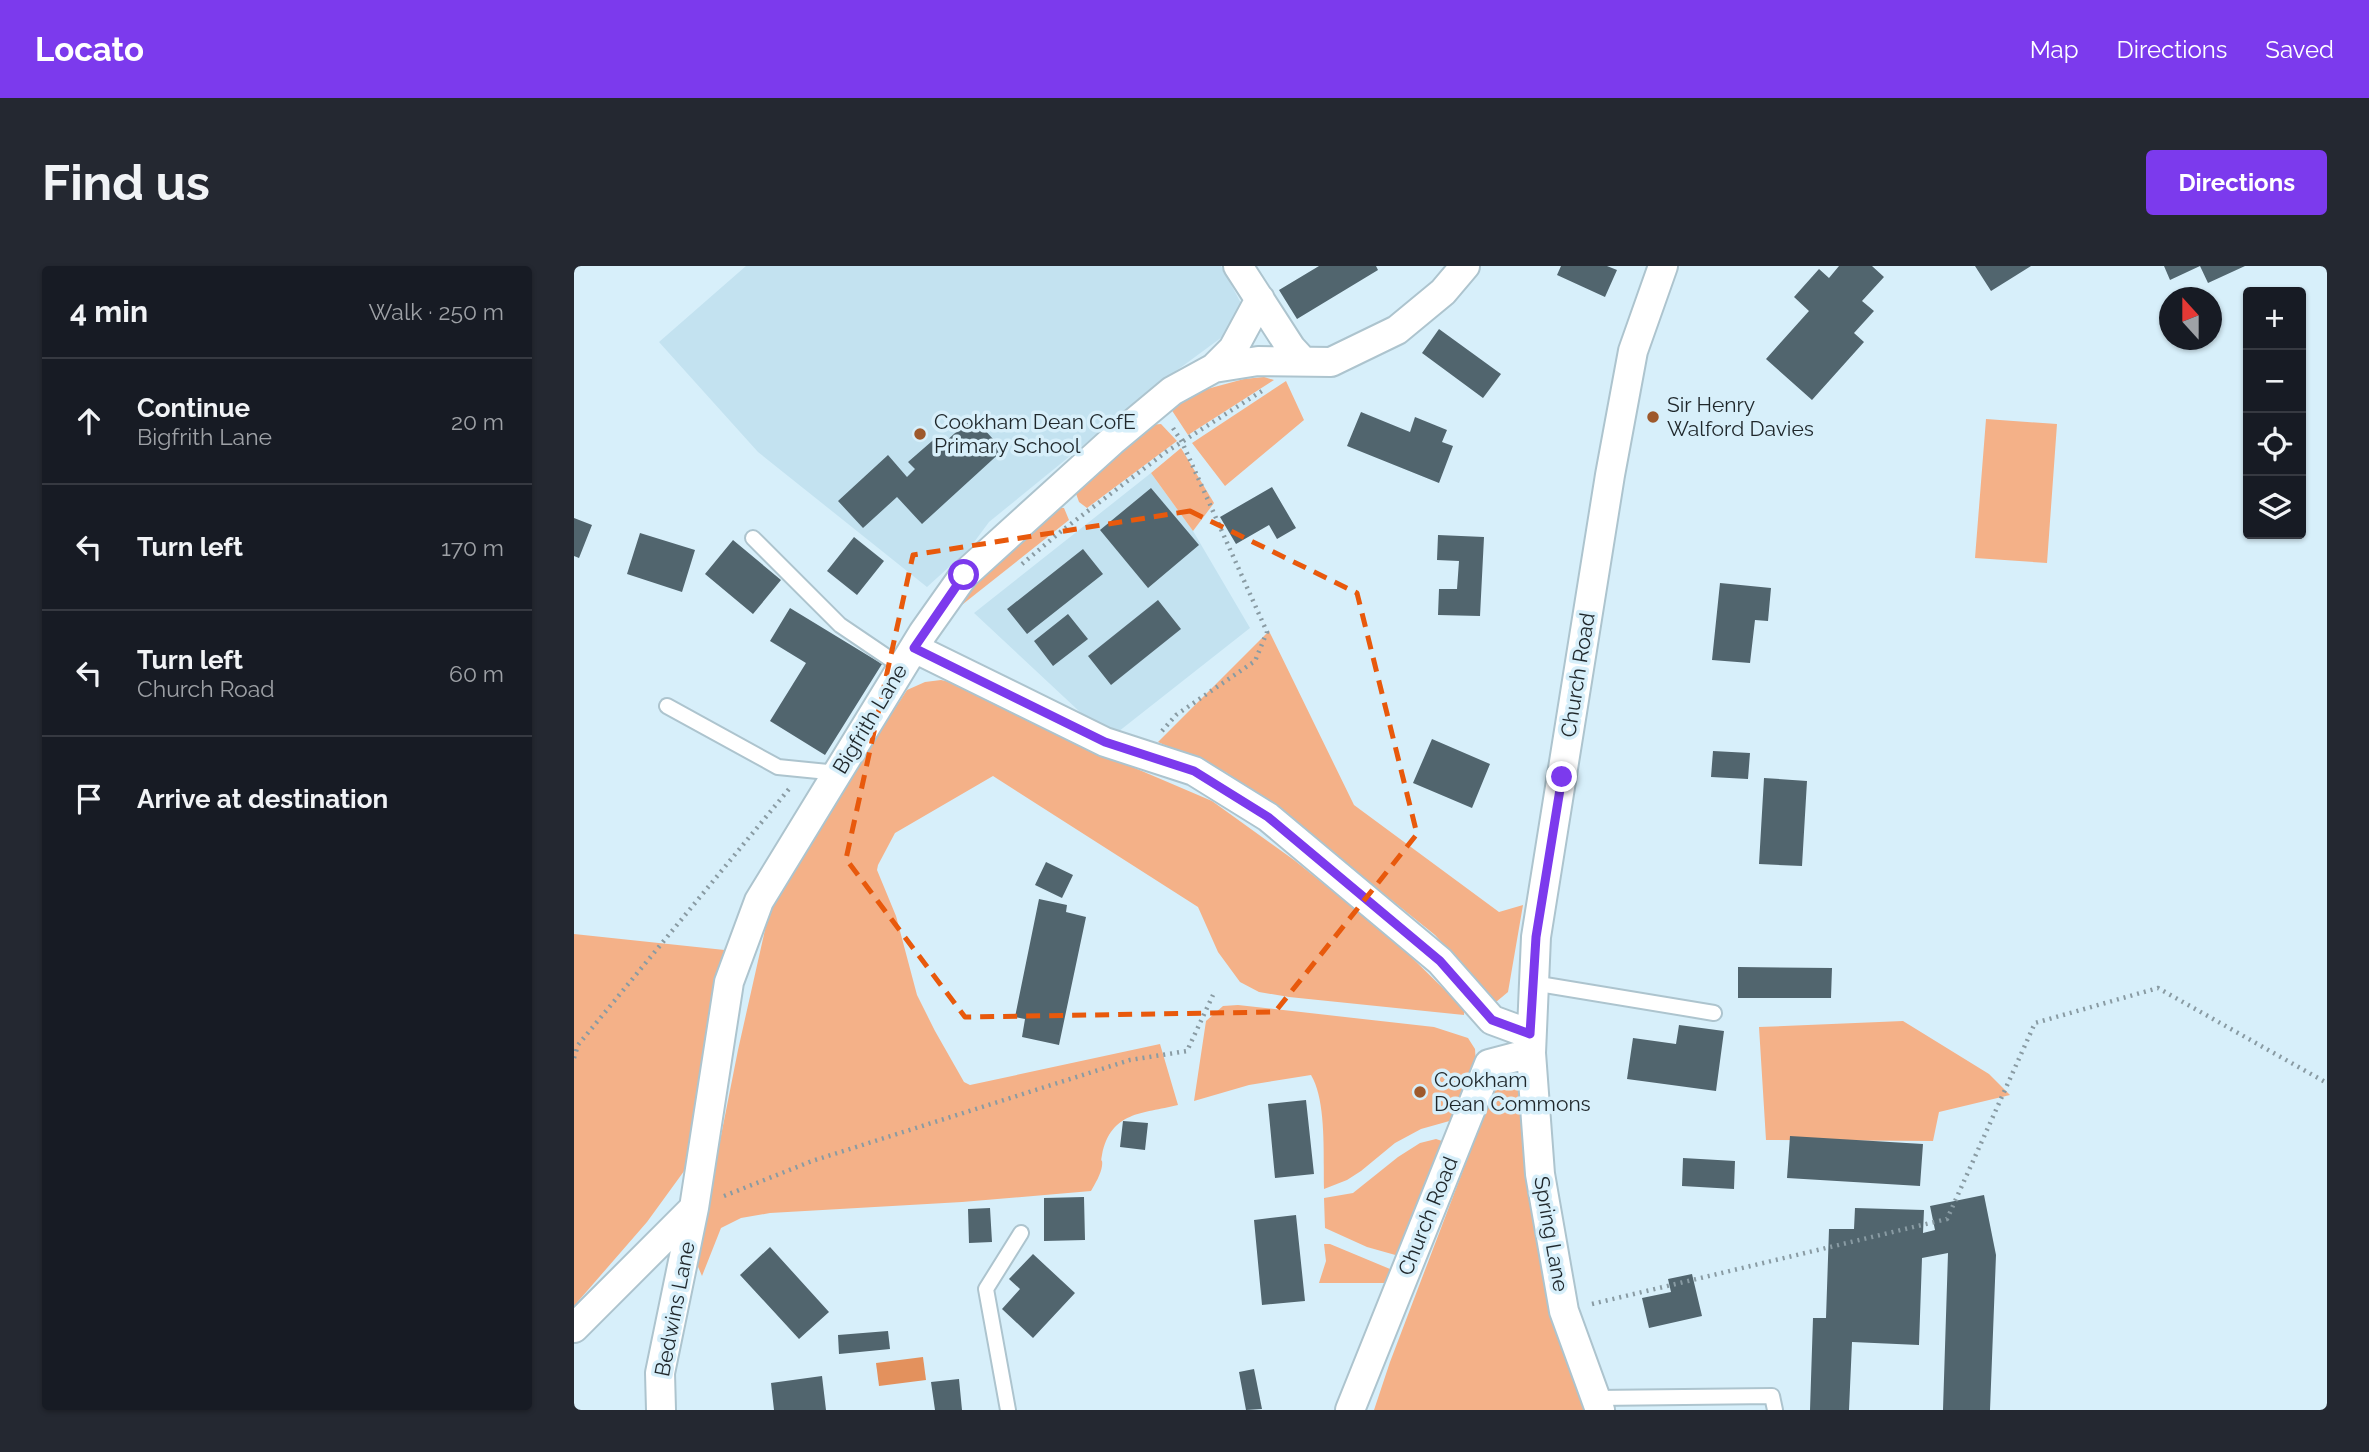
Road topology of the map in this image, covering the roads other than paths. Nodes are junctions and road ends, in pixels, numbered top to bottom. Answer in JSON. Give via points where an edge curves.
{"nodes":[{"id":1,"x":1465,"y":266,"type":"edge"},
{"id":2,"x":1663,"y":266,"type":"edge"},
{"id":3,"x":1241,"y":267,"type":"edge"},
{"id":4,"x":1260,"y":299,"type":"junction"},
{"id":5,"x":1303,"y":361,"type":"junction"},
{"id":6,"x":1214,"y":368,"type":"junction"},
{"id":7,"x":753,"y":538,"type":"dead end"},
{"id":8,"x":908,"y":657,"type":"junction"},
{"id":9,"x":667,"y":706,"type":"dead end"},
{"id":10,"x":838,"y":773,"type":"junction"},
{"id":11,"x":1533,"y":982,"type":"junction"},
{"id":12,"x":1714,"y":1013,"type":"dead end"},
{"id":13,"x":1531,"y":1043,"type":"junction"},
{"id":14,"x":694,"y":1208,"type":"junction"},
{"id":15,"x":1021,"y":1233,"type":"dead end"},
{"id":16,"x":574,"y":1328,"type":"edge"},
{"id":17,"x":1598,"y":1404,"type":"edge"},
{"id":18,"x":661,"y":1410,"type":"edge"},
{"id":19,"x":1008,"y":1410,"type":"edge"},
{"id":20,"x":1350,"y":1410,"type":"edge"},
{"id":21,"x":1775,"y":1410,"type":"edge"}],
"edges":[{"from":1,"to":5,"type":"street","name":"Bigfrith Lane","via":[[1443,292],[1397,330],[1331,362]]},
{"from":2,"to":11,"type":"street","name":"Church Road","via":[[1633,351],[1610,475],[1536,937]]},
{"from":3,"to":4,"type":"street"},
{"from":4,"to":5,"type":"street"},
{"from":4,"to":6,"type":"street","via":[[1233,349]]},
{"from":5,"to":6,"type":"street","name":"Bigfrith Lane","via":[[1258,361]]},
{"from":6,"to":8,"type":"street","name":"Bigfrith Lane","via":[[1172,391],[964,575]]},
{"from":7,"to":8,"type":"lane","via":[[839,625]]},
{"from":8,"to":10,"type":"street","name":"Bigfrith Lane"},
{"from":8,"to":13,"type":"street","via":[[1105,742],[1194,771],[1268,817],[1440,961],[1492,1020]]},
{"from":9,"to":10,"type":"lane","via":[[778,767]]},
{"from":10,"to":14,"type":"street","name":"Bigfrith Lane","via":[[759,901],[729,982]]},
{"from":11,"to":12,"type":"lane"},
{"from":11,"to":13,"type":"street","name":"Church Road"},
{"from":13,"to":17,"type":"street","name":"Spring Lane","via":[[1540,1174],[1564,1311]]},
{"from":13,"to":20,"type":"street","name":"Church Road","via":[[1489,1064]]},
{"from":14,"to":16,"type":"street"},
{"from":14,"to":18,"type":"street","name":"Bedwins Lane","via":[[660,1373]]},
{"from":15,"to":19,"type":"lane","via":[[986,1289]]},
{"from":17,"to":21,"type":"lane","via":[[1772,1396]]}]}
